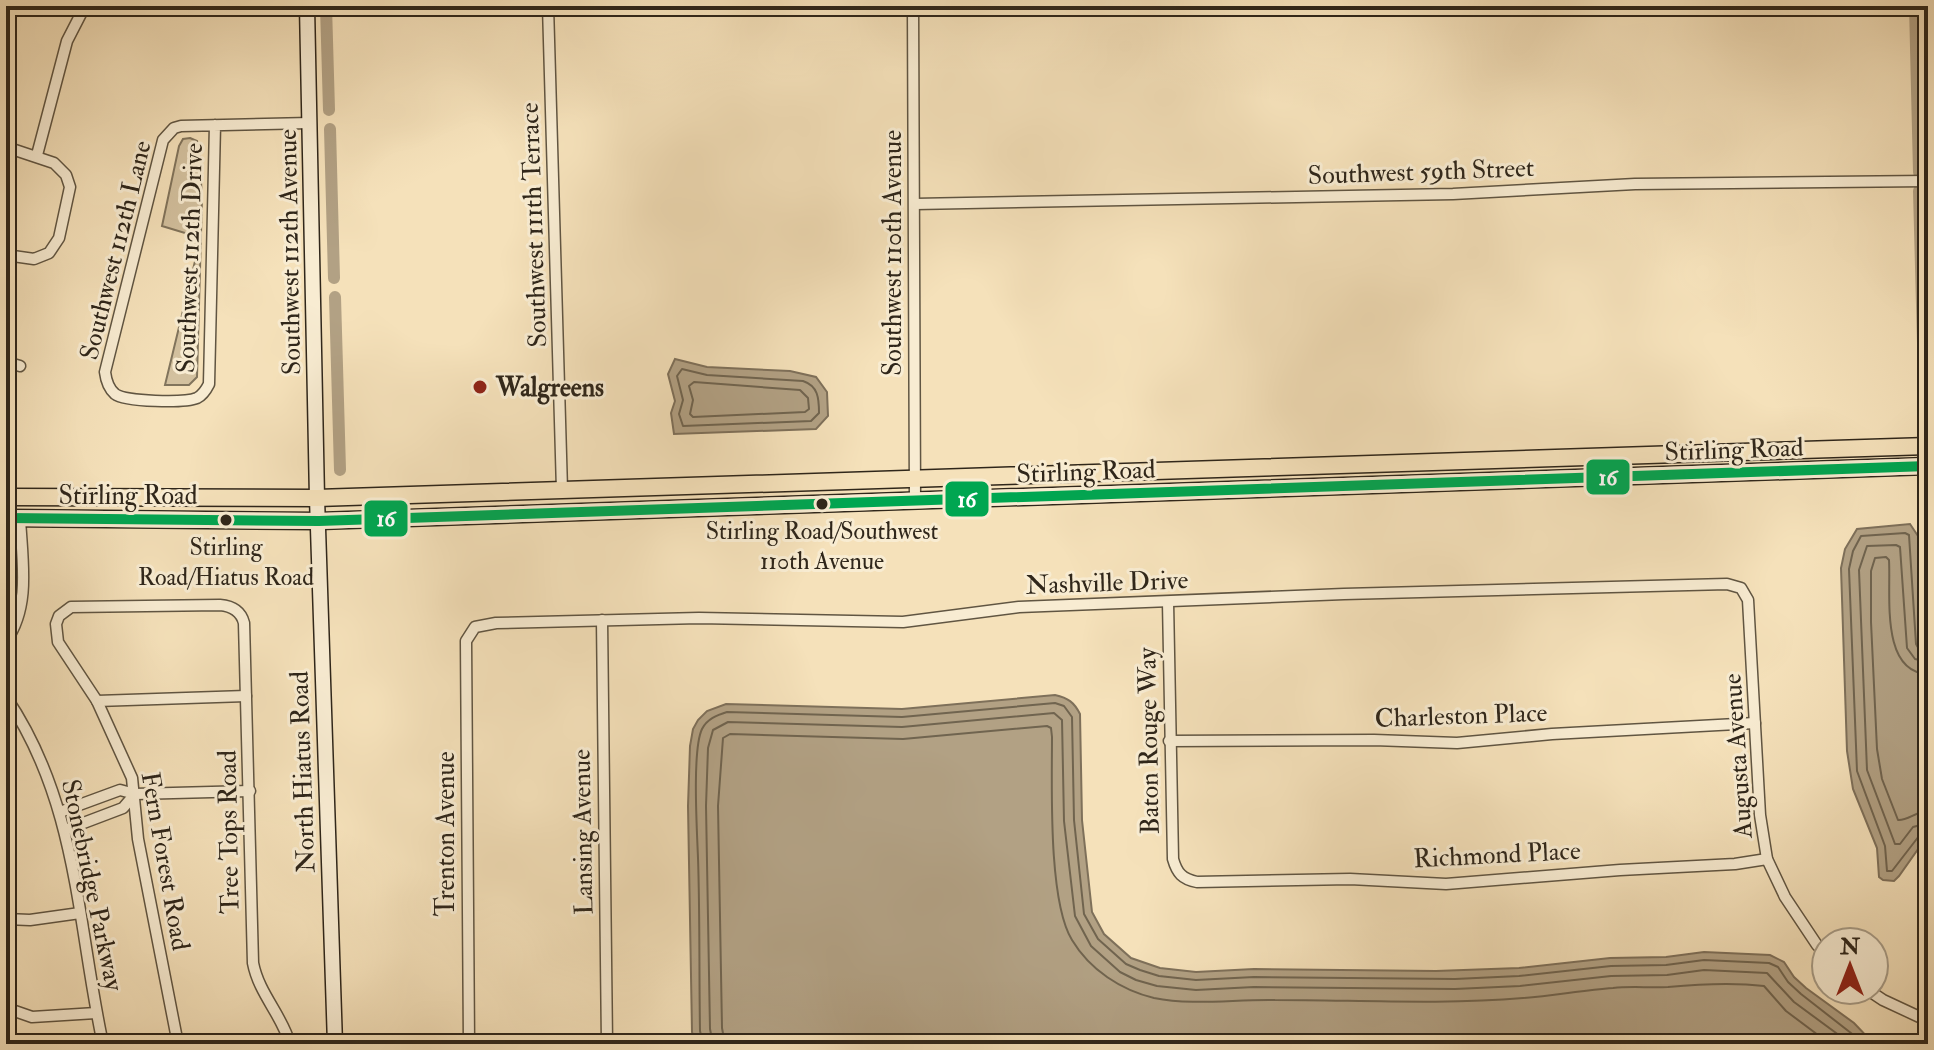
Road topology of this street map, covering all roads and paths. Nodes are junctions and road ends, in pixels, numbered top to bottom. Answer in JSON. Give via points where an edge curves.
{"nodes":[{"id":1,"x":85,"y":6,"type":"edge"},
{"id":2,"x":307,"y":6,"type":"edge"},
{"id":3,"x":548,"y":6,"type":"edge"},
{"id":4,"x":913,"y":6,"type":"edge"},
{"id":5,"x":310,"y":123,"type":"junction"},
{"id":6,"x":215,"y":125,"type":"junction"},
{"id":7,"x":6,"y":147,"type":"edge"},
{"id":8,"x":37,"y":155,"type":"junction"},
{"id":9,"x":1928,"y":181,"type":"edge"},
{"id":10,"x":915,"y":204,"type":"junction"},
{"id":11,"x":6,"y":255,"type":"edge"},
{"id":12,"x":6,"y":362,"type":"edge"},
{"id":13,"x":20,"y":366,"type":"dead end"},
{"id":14,"x":109,"y":386,"type":"joint"},
{"id":15,"x":1928,"y":446,"type":"edge"},
{"id":16,"x":1928,"y":466,"type":"edge"},
{"id":17,"x":914,"y":479,"type":"junction"},
{"id":18,"x":562,"y":490,"type":"junction"},
{"id":19,"x":6,"y":497,"type":"edge"},
{"id":20,"x":317,"y":498,"type":"junction"},
{"id":21,"x":915,"y":500,"type":"junction"},
{"id":22,"x":13,"y":518,"type":"edge"},
{"id":23,"x":319,"y":521,"type":"junction"},
{"id":24,"x":1741,"y":588,"type":"joint"},
{"id":25,"x":1168,"y":602,"type":"junction"},
{"id":26,"x":238,"y":612,"type":"joint"},
{"id":27,"x":602,"y":620,"type":"junction"},
{"id":28,"x":475,"y":627,"type":"joint"},
{"id":29,"x":6,"y":641,"type":"edge"},
{"id":30,"x":246,"y":696,"type":"junction"},
{"id":31,"x":6,"y":697,"type":"edge"},
{"id":32,"x":97,"y":701,"type":"junction"},
{"id":33,"x":1755,"y":723,"type":"junction"},
{"id":34,"x":1169,"y":741,"type":"junction"},
{"id":35,"x":250,"y":791,"type":"junction"},
{"id":36,"x":135,"y":794,"type":"junction"},
{"id":37,"x":60,"y":812,"type":"junction"},
{"id":38,"x":65,"y":830,"type":"junction"},
{"id":39,"x":1767,"y":859,"type":"junction"},
{"id":40,"x":1181,"y":877,"type":"joint"},
{"id":41,"x":80,"y":913,"type":"junction"},
{"id":42,"x":6,"y":919,"type":"edge"},
{"id":43,"x":1810,"y":934,"type":"edge"},
{"id":44,"x":1890,"y":1003,"type":"edge"},
{"id":45,"x":6,"y":1008,"type":"edge"},
{"id":46,"x":96,"y":1013,"type":"junction"},
{"id":47,"x":1928,"y":1021,"type":"edge"},
{"id":48,"x":103,"y":1044,"type":"edge"},
{"id":49,"x":178,"y":1044,"type":"edge"},
{"id":50,"x":290,"y":1044,"type":"edge"},
{"id":51,"x":335,"y":1044,"type":"edge"},
{"id":52,"x":469,"y":1044,"type":"edge"},
{"id":53,"x":607,"y":1044,"type":"edge"}],
"edges":[{"from":1,"to":8,"type":"street","via":[[67,41]]},
{"from":2,"to":5,"type":"street","name":"Southwest 112th Avenue"},
{"from":3,"to":18,"type":"street","name":"Southwest 111th Terrace"},
{"from":4,"to":10,"type":"street","name":"Southwest 110th Avenue"},
{"from":5,"to":6,"type":"street"},
{"from":5,"to":20,"type":"street","name":"Southwest 112th Avenue"},
{"from":6,"to":14,"type":"street","name":"Southwest 112th Lane","via":[[174,128],[163,140],[106,365]]},
{"from":6,"to":14,"type":"street","name":"Southwest 112th Drive","via":[[211,377],[205,392],[191,399],[131,400]]},
{"from":7,"to":8,"type":"street"},
{"from":8,"to":11,"type":"street","via":[[54,163],[70,187],[59,238],[49,253],[34,259]]},
{"from":9,"to":10,"type":"street","name":"Southwest 59th Street"},
{"from":10,"to":17,"type":"street","name":"Southwest 110th Avenue"},
{"from":12,"to":13,"type":"street"},
{"from":15,"to":17,"type":"main road","name":"Stirling Road"},
{"from":16,"to":21,"type":"main road","name":"Stirling Road"},
{"from":17,"to":18,"type":"main road","name":"Stirling Road"},
{"from":17,"to":21,"type":"street","name":"Southwest 110th Avenue"},
{"from":18,"to":20,"type":"main road","name":"Stirling Road"},
{"from":19,"to":20,"type":"main road","name":"Stirling Road"},
{"from":20,"to":23,"type":"street","name":"North Hiatus Road"},
{"from":21,"to":23,"type":"main road","name":"Stirling Road"},
{"from":22,"to":23,"type":"main road","name":"Stirling Road"},
{"from":22,"to":29,"type":"street","via":[[23,589],[21,616]]},
{"from":23,"to":51,"type":"street","name":"North Hiatus Road"},
{"from":24,"to":25,"type":"street","name":"Nashville Drive","via":[[1727,584]]},
{"from":24,"to":33,"type":"street","name":"Augusta Avenue","via":[[1748,600]]},
{"from":25,"to":27,"type":"street","name":"Nashville Drive","via":[[1019,607],[903,622]]},
{"from":25,"to":34,"type":"street","name":"Baton Rouge Way"},
{"from":26,"to":30,"type":"street","name":"Tree Tops Road","via":[[244,623]]},
{"from":26,"to":32,"type":"street","name":"Fern Forest Road","via":[[220,605],[65,610],[56,624],[58,642]]},
{"from":27,"to":28,"type":"street","name":"Nashville Drive"},
{"from":27,"to":53,"type":"street","name":"Lansing Avenue"},
{"from":28,"to":52,"type":"street","name":"Trenton Avenue","via":[[466,641]]},
{"from":30,"to":32,"type":"street"},
{"from":30,"to":35,"type":"street","name":"Tree Tops Road"},
{"from":31,"to":37,"type":"street","name":"Stonebridge Parkway","via":[[47,771]]},
{"from":32,"to":36,"type":"street","name":"Fern Forest Road"},
{"from":33,"to":34,"type":"street","name":"Charleston Place","via":[[1457,743]]},
{"from":33,"to":39,"type":"street","name":"Augusta Avenue"},
{"from":34,"to":40,"type":"street","name":"Baton Rouge Way","via":[[1173,859]]},
{"from":35,"to":36,"type":"street"},
{"from":35,"to":50,"type":"street","name":"Tree Tops Road","via":[[253,963]]},
{"from":36,"to":37,"type":"street","via":[[120,790]]},
{"from":36,"to":38,"type":"street","via":[[123,808]]},
{"from":36,"to":49,"type":"street","name":"Fern Forest Road","via":[[138,839]]},
{"from":37,"to":38,"type":"street","name":"Stonebridge Parkway"},
{"from":38,"to":41,"type":"street","name":"Stonebridge Parkway"},
{"from":39,"to":40,"type":"street","name":"Richmond Place","via":[[1446,884],[1350,879],[1197,882]]},
{"from":39,"to":43,"type":"street","name":"Augusta Avenue"},
{"from":41,"to":42,"type":"street"},
{"from":41,"to":46,"type":"street","name":"Stonebridge Parkway"},
{"from":44,"to":47,"type":"street"},
{"from":45,"to":46,"type":"street","via":[[32,1017]]},
{"from":46,"to":48,"type":"street","name":"Stonebridge Parkway"}]}
